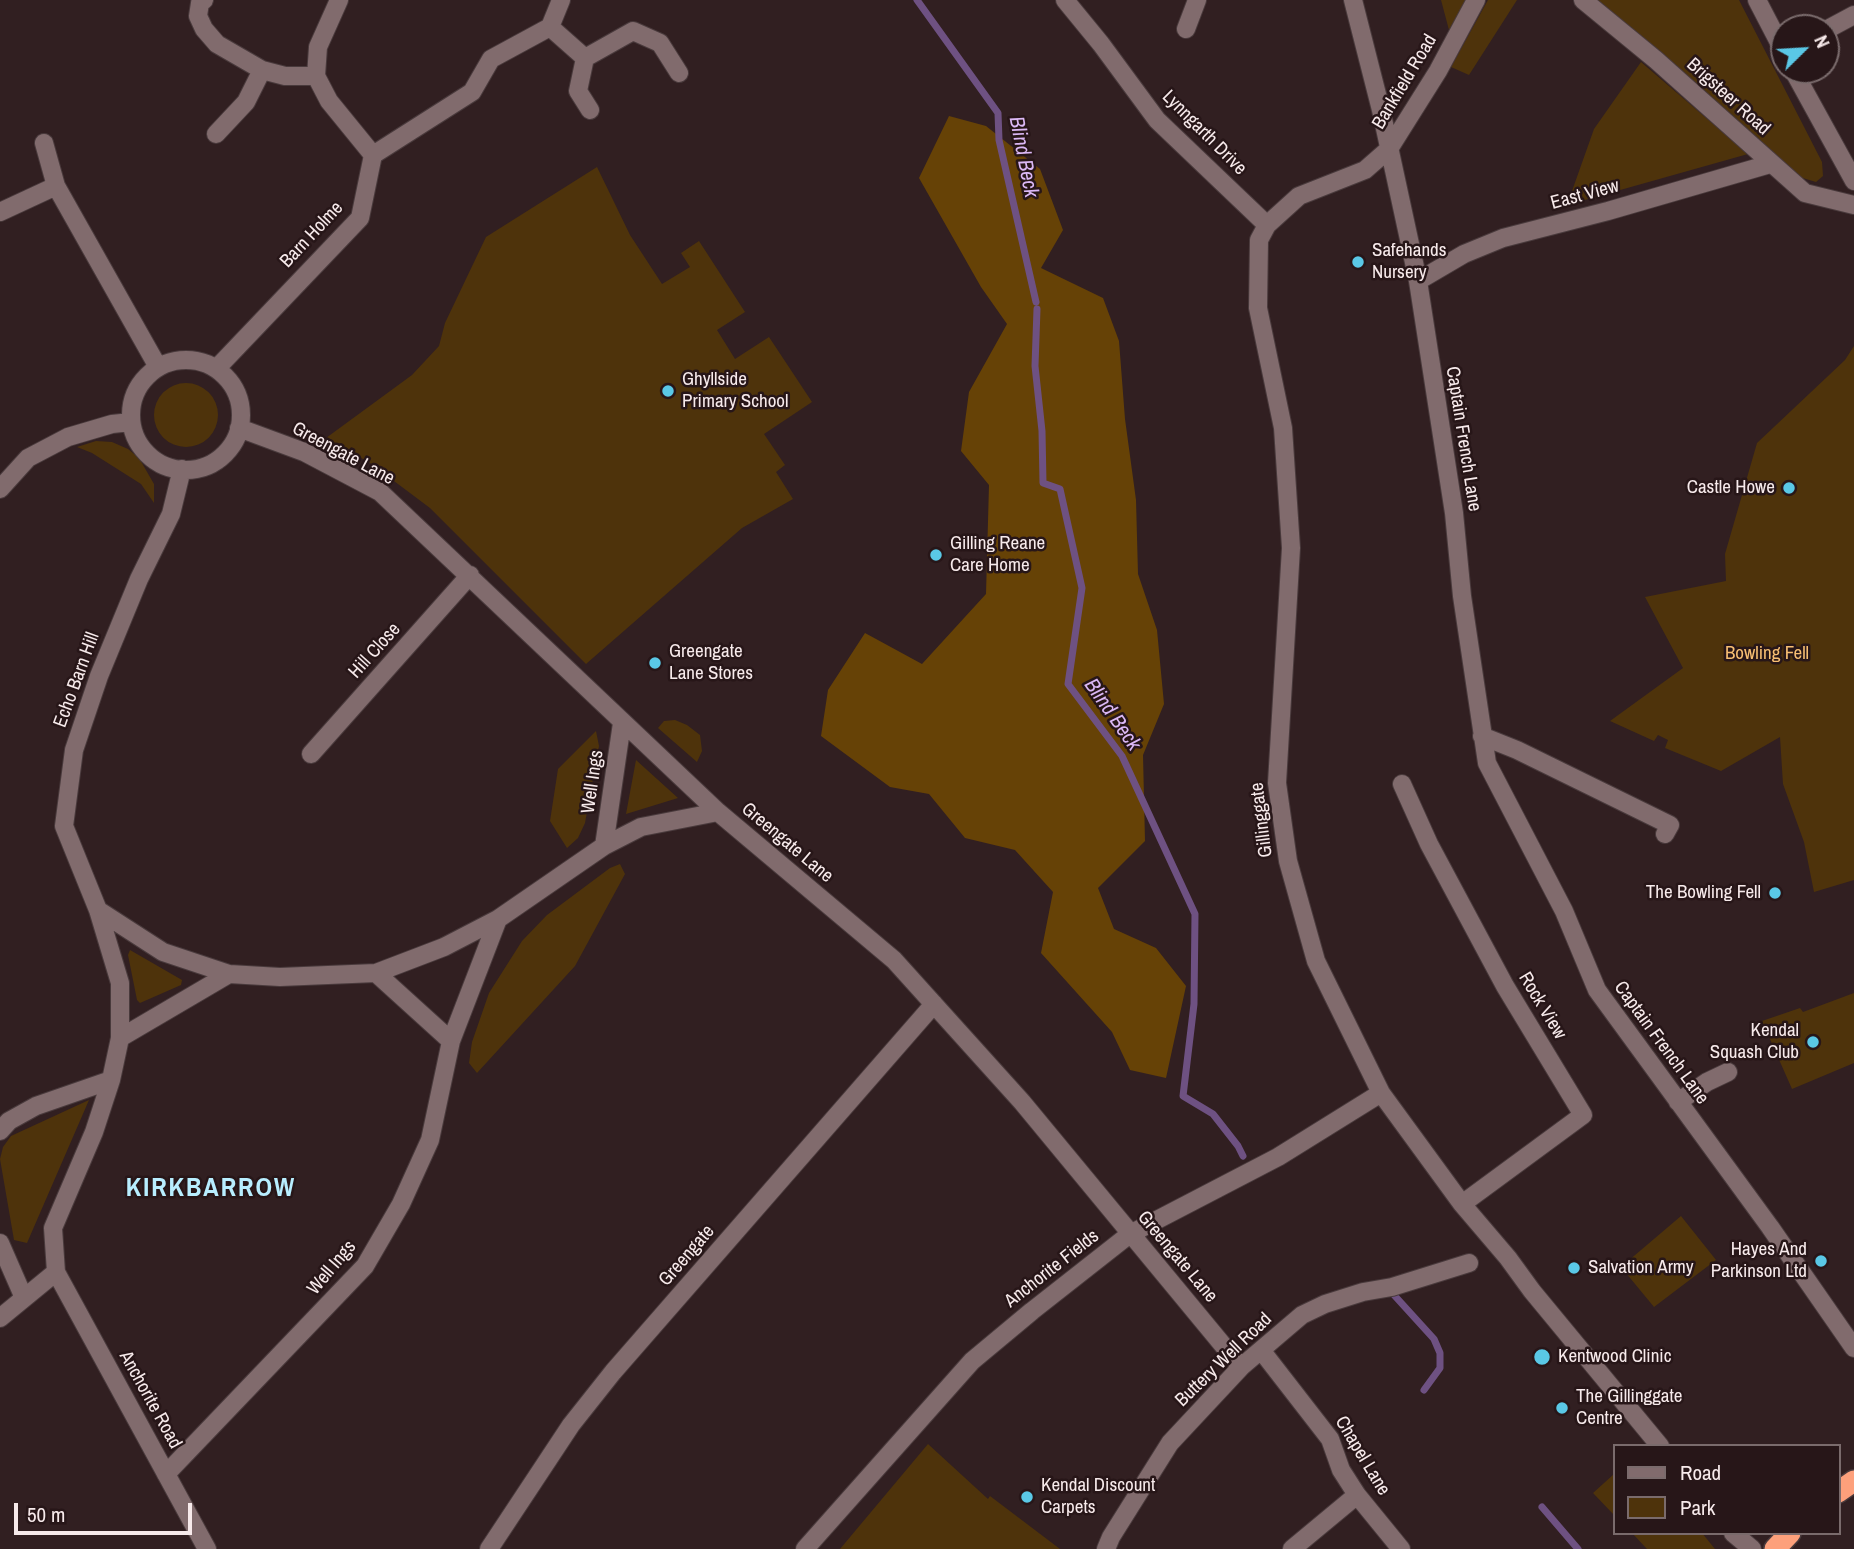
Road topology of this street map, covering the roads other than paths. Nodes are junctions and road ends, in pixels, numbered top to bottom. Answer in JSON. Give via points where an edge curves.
{"nodes":[{"id":1,"x":204,"y":0,"type":"edge"},
{"id":2,"x":339,"y":0,"type":"edge"},
{"id":3,"x":561,"y":0,"type":"edge"},
{"id":4,"x":1065,"y":0,"type":"edge"},
{"id":5,"x":1197,"y":0,"type":"edge"},
{"id":6,"x":1353,"y":0,"type":"edge"},
{"id":7,"x":1476,"y":0,"type":"edge"},
{"id":8,"x":1583,"y":0,"type":"edge"},
{"id":9,"x":1757,"y":0,"type":"edge"},
{"id":10,"x":1770,"y":25,"type":"edge"},
{"id":11,"x":550,"y":27,"type":"junction"},
{"id":12,"x":1186,"y":29,"type":"dead end"},
{"id":13,"x":585,"y":58,"type":"junction"},
{"id":14,"x":262,"y":70,"type":"junction"},
{"id":15,"x":679,"y":73,"type":"dead end"},
{"id":16,"x":316,"y":76,"type":"junction"},
{"id":17,"x":1802,"y":84,"type":"edge"},
{"id":18,"x":590,"y":110,"type":"dead end"},
{"id":19,"x":216,"y":134,"type":"dead end"},
{"id":20,"x":44,"y":143,"type":"dead end"},
{"id":21,"x":1389,"y":149,"type":"junction"},
{"id":22,"x":373,"y":155,"type":"junction"},
{"id":23,"x":1848,"y":159,"type":"edge"},
{"id":24,"x":1770,"y":164,"type":"junction"},
{"id":25,"x":1854,"y":181,"type":"edge"},
{"id":26,"x":56,"y":186,"type":"junction"},
{"id":27,"x":1854,"y":205,"type":"edge"},
{"id":28,"x":0,"y":212,"type":"edge"},
{"id":29,"x":1267,"y":225,"type":"junction"},
{"id":30,"x":1418,"y":281,"type":"junction"},
{"id":31,"x":158,"y":367,"type":"junction"},
{"id":32,"x":216,"y":369,"type":"junction"},
{"id":33,"x":131,"y":422,"type":"junction"},
{"id":34,"x":239,"y":429,"type":"junction"},
{"id":35,"x":182,"y":469,"type":"junction"},
{"id":36,"x":0,"y":489,"type":"edge"},
{"id":37,"x":470,"y":575,"type":"junction"},
{"id":38,"x":622,"y":723,"type":"junction"},
{"id":39,"x":1482,"y":737,"type":"junction"},
{"id":40,"x":311,"y":754,"type":"dead end"},
{"id":41,"x":1402,"y":784,"type":"dead end"},
{"id":42,"x":718,"y":812,"type":"junction"},
{"id":43,"x":1665,"y":834,"type":"dead end"},
{"id":44,"x":604,"y":846,"type":"junction"},
{"id":45,"x":98,"y":910,"type":"junction"},
{"id":46,"x":498,"y":919,"type":"junction"},
{"id":47,"x":376,"y":973,"type":"junction"},
{"id":48,"x":229,"y":974,"type":"junction"},
{"id":49,"x":934,"y":1004,"type":"junction"},
{"id":50,"x":120,"y":1038,"type":"junction"},
{"id":51,"x":451,"y":1041,"type":"junction"},
{"id":52,"x":1728,"y":1072,"type":"dead end"},
{"id":53,"x":111,"y":1080,"type":"junction"},
{"id":54,"x":1381,"y":1093,"type":"junction"},
{"id":55,"x":1678,"y":1102,"type":"junction"},
{"id":56,"x":0,"y":1131,"type":"edge"},
{"id":57,"x":1462,"y":1204,"type":"junction"},
{"id":58,"x":1130,"y":1234,"type":"junction"},
{"id":59,"x":0,"y":1243,"type":"edge"},
{"id":60,"x":1469,"y":1263,"type":"dead end"},
{"id":61,"x":56,"y":1272,"type":"junction"},
{"id":62,"x":24,"y":1298,"type":"junction"},
{"id":63,"x":0,"y":1318,"type":"edge"},
{"id":64,"x":1854,"y":1348,"type":"edge"},
{"id":65,"x":1261,"y":1350,"type":"junction"},
{"id":66,"x":1241,"y":1367,"type":"junction"},
{"id":67,"x":1658,"y":1444,"type":"edge"},
{"id":68,"x":166,"y":1474,"type":"junction"},
{"id":69,"x":1357,"y":1495,"type":"junction"},
{"id":70,"x":1735,"y":1535,"type":"edge"},
{"id":71,"x":1788,"y":1535,"type":"edge"},
{"id":72,"x":207,"y":1549,"type":"edge"},
{"id":73,"x":489,"y":1549,"type":"edge"},
{"id":74,"x":805,"y":1549,"type":"edge"},
{"id":75,"x":1106,"y":1549,"type":"edge"},
{"id":76,"x":1292,"y":1549,"type":"edge"},
{"id":77,"x":1401,"y":1549,"type":"edge"},
{"id":78,"x":1752,"y":1549,"type":"edge"},
{"id":79,"x":1775,"y":1549,"type":"edge"}],
"edges":[{"from":1,"to":14,"type":"street","via":[[198,16],[208,34]]},
{"from":2,"to":16,"type":"street","via":[[318,47]]},
{"from":3,"to":11,"type":"street"},
{"from":4,"to":29,"type":"street","name":"Lynngarth Drive","via":[[1157,120]]},
{"from":5,"to":12,"type":"street"},
{"from":6,"to":21,"type":"street","name":"Captain French Lane"},
{"from":7,"to":21,"type":"street","name":"Bankfield Road"},
{"from":8,"to":24,"type":"street","name":"Brigsteer Road"},
{"from":9,"to":10,"type":"street"},
{"from":11,"to":13,"type":"street"},
{"from":11,"to":22,"type":"street","via":[[491,59],[472,92]]},
{"from":13,"to":15,"type":"street","via":[[633,31],[660,43]]},
{"from":13,"to":18,"type":"street","via":[[578,91]]},
{"from":14,"to":16,"type":"street"},
{"from":14,"to":19,"type":"street","via":[[246,102]]},
{"from":16,"to":22,"type":"street","via":[[329,101]]},
{"from":17,"to":23,"type":"street"},
{"from":20,"to":26,"type":"street"},
{"from":21,"to":29,"type":"street","via":[[1365,170],[1299,196]]},
{"from":21,"to":30,"type":"street","name":"Captain French Lane"},
{"from":22,"to":32,"type":"street","name":"Barn Holme","via":[[360,218]]},
{"from":23,"to":25,"type":"street"},
{"from":24,"to":27,"type":"street","name":"Brigsteer Road","via":[[1805,193]]},
{"from":24,"to":30,"type":"street","name":"East View","via":[[1503,238]]},
{"from":26,"to":28,"type":"street"},
{"from":26,"to":31,"type":"street"},
{"from":29,"to":54,"type":"street","name":"Gillinggate","via":[[1259,240],[1258,308],[1283,428],[1291,548],[1277,783],[1288,861],[1317,961]]},
{"from":30,"to":39,"type":"street","name":"Captain French Lane"},
{"from":31,"to":32,"type":"street","via":[[187,359]]},
{"from":31,"to":33,"type":"street","via":[[136,390]]},
{"from":32,"to":34,"type":"street","via":[[237,395]]},
{"from":33,"to":35,"type":"street","via":[[145,452],[158,463]]},
{"from":33,"to":36,"type":"street","via":[[68,436],[27,458]]},
{"from":34,"to":35,"type":"street","via":[[221,457],[207,466]]},
{"from":34,"to":37,"type":"street","name":"Greengate Lane","via":[[304,452],[380,492]]},
{"from":35,"to":45,"type":"street","name":"Echo Barn Hill","via":[[170,514],[99,676],[74,750],[64,826]]},
{"from":37,"to":38,"type":"street","name":"Greengate Lane"},
{"from":37,"to":40,"type":"street","name":"Hill Close"},
{"from":38,"to":42,"type":"street","name":"Greengate Lane"},
{"from":38,"to":44,"type":"street","name":"Well Ings"},
{"from":39,"to":43,"type":"street","via":[[1670,825]]},
{"from":39,"to":55,"type":"street","name":"Captain French Lane","via":[[1487,763],[1564,911],[1597,990]]},
{"from":41,"to":57,"type":"street","name":"Rock View","via":[[1505,986],[1583,1115]]},
{"from":42,"to":44,"type":"street","via":[[640,827]]},
{"from":42,"to":49,"type":"street","name":"Greengate Lane","via":[[894,960]]},
{"from":44,"to":46,"type":"street"},
{"from":45,"to":48,"type":"street","via":[[163,952]]},
{"from":45,"to":50,"type":"street","name":"Echo Barn Hill","via":[[120,983]]},
{"from":46,"to":47,"type":"street","via":[[444,947]]},
{"from":46,"to":51,"type":"street","name":"Well Ings"},
{"from":47,"to":48,"type":"street"},
{"from":47,"to":51,"type":"street"},
{"from":48,"to":50,"type":"street"},
{"from":49,"to":58,"type":"street","name":"Greengate Lane"},
{"from":49,"to":73,"type":"street","name":"Greengate","via":[[570,1424]]},
{"from":50,"to":53,"type":"street","name":"Echo Barn Hill"},
{"from":51,"to":68,"type":"street","name":"Well Ings","via":[[430,1140],[401,1204],[365,1266]]},
{"from":52,"to":55,"type":"street"},
{"from":53,"to":56,"type":"street","via":[[36,1105]]},
{"from":53,"to":61,"type":"street","name":"Echo Barn Hill","via":[[53,1228]]},
{"from":54,"to":57,"type":"street","name":"Gillinggate"},
{"from":54,"to":58,"type":"street","name":"Anchorite Fields","via":[[1278,1157]]},
{"from":55,"to":64,"type":"street","name":"Captain French Lane"},
{"from":57,"to":67,"type":"street","name":"Gillinggate"},
{"from":58,"to":66,"type":"street","name":"Greengate Lane"},
{"from":58,"to":74,"type":"street","name":"Anchorite Fields","via":[[972,1361]]},
{"from":59,"to":62,"type":"street"},
{"from":60,"to":65,"type":"street","name":"Buttery Well Road","via":[[1325,1304],[1302,1315]]},
{"from":61,"to":62,"type":"street"},
{"from":61,"to":68,"type":"street","name":"Anchorite Road"},
{"from":62,"to":63,"type":"street"},
{"from":65,"to":66,"type":"street","name":"Buttery Well Road"},
{"from":65,"to":69,"type":"street","name":"Chapel Lane","via":[[1330,1439]]},
{"from":66,"to":75,"type":"street","name":"Buttery Well Road","via":[[1170,1443]]},
{"from":68,"to":72,"type":"street","name":"Anchorite Road"},
{"from":69,"to":76,"type":"street"},
{"from":69,"to":77,"type":"street","name":"Chapel Lane"},
{"from":70,"to":78,"type":"street"},
{"from":71,"to":79,"type":"highway"}]}
